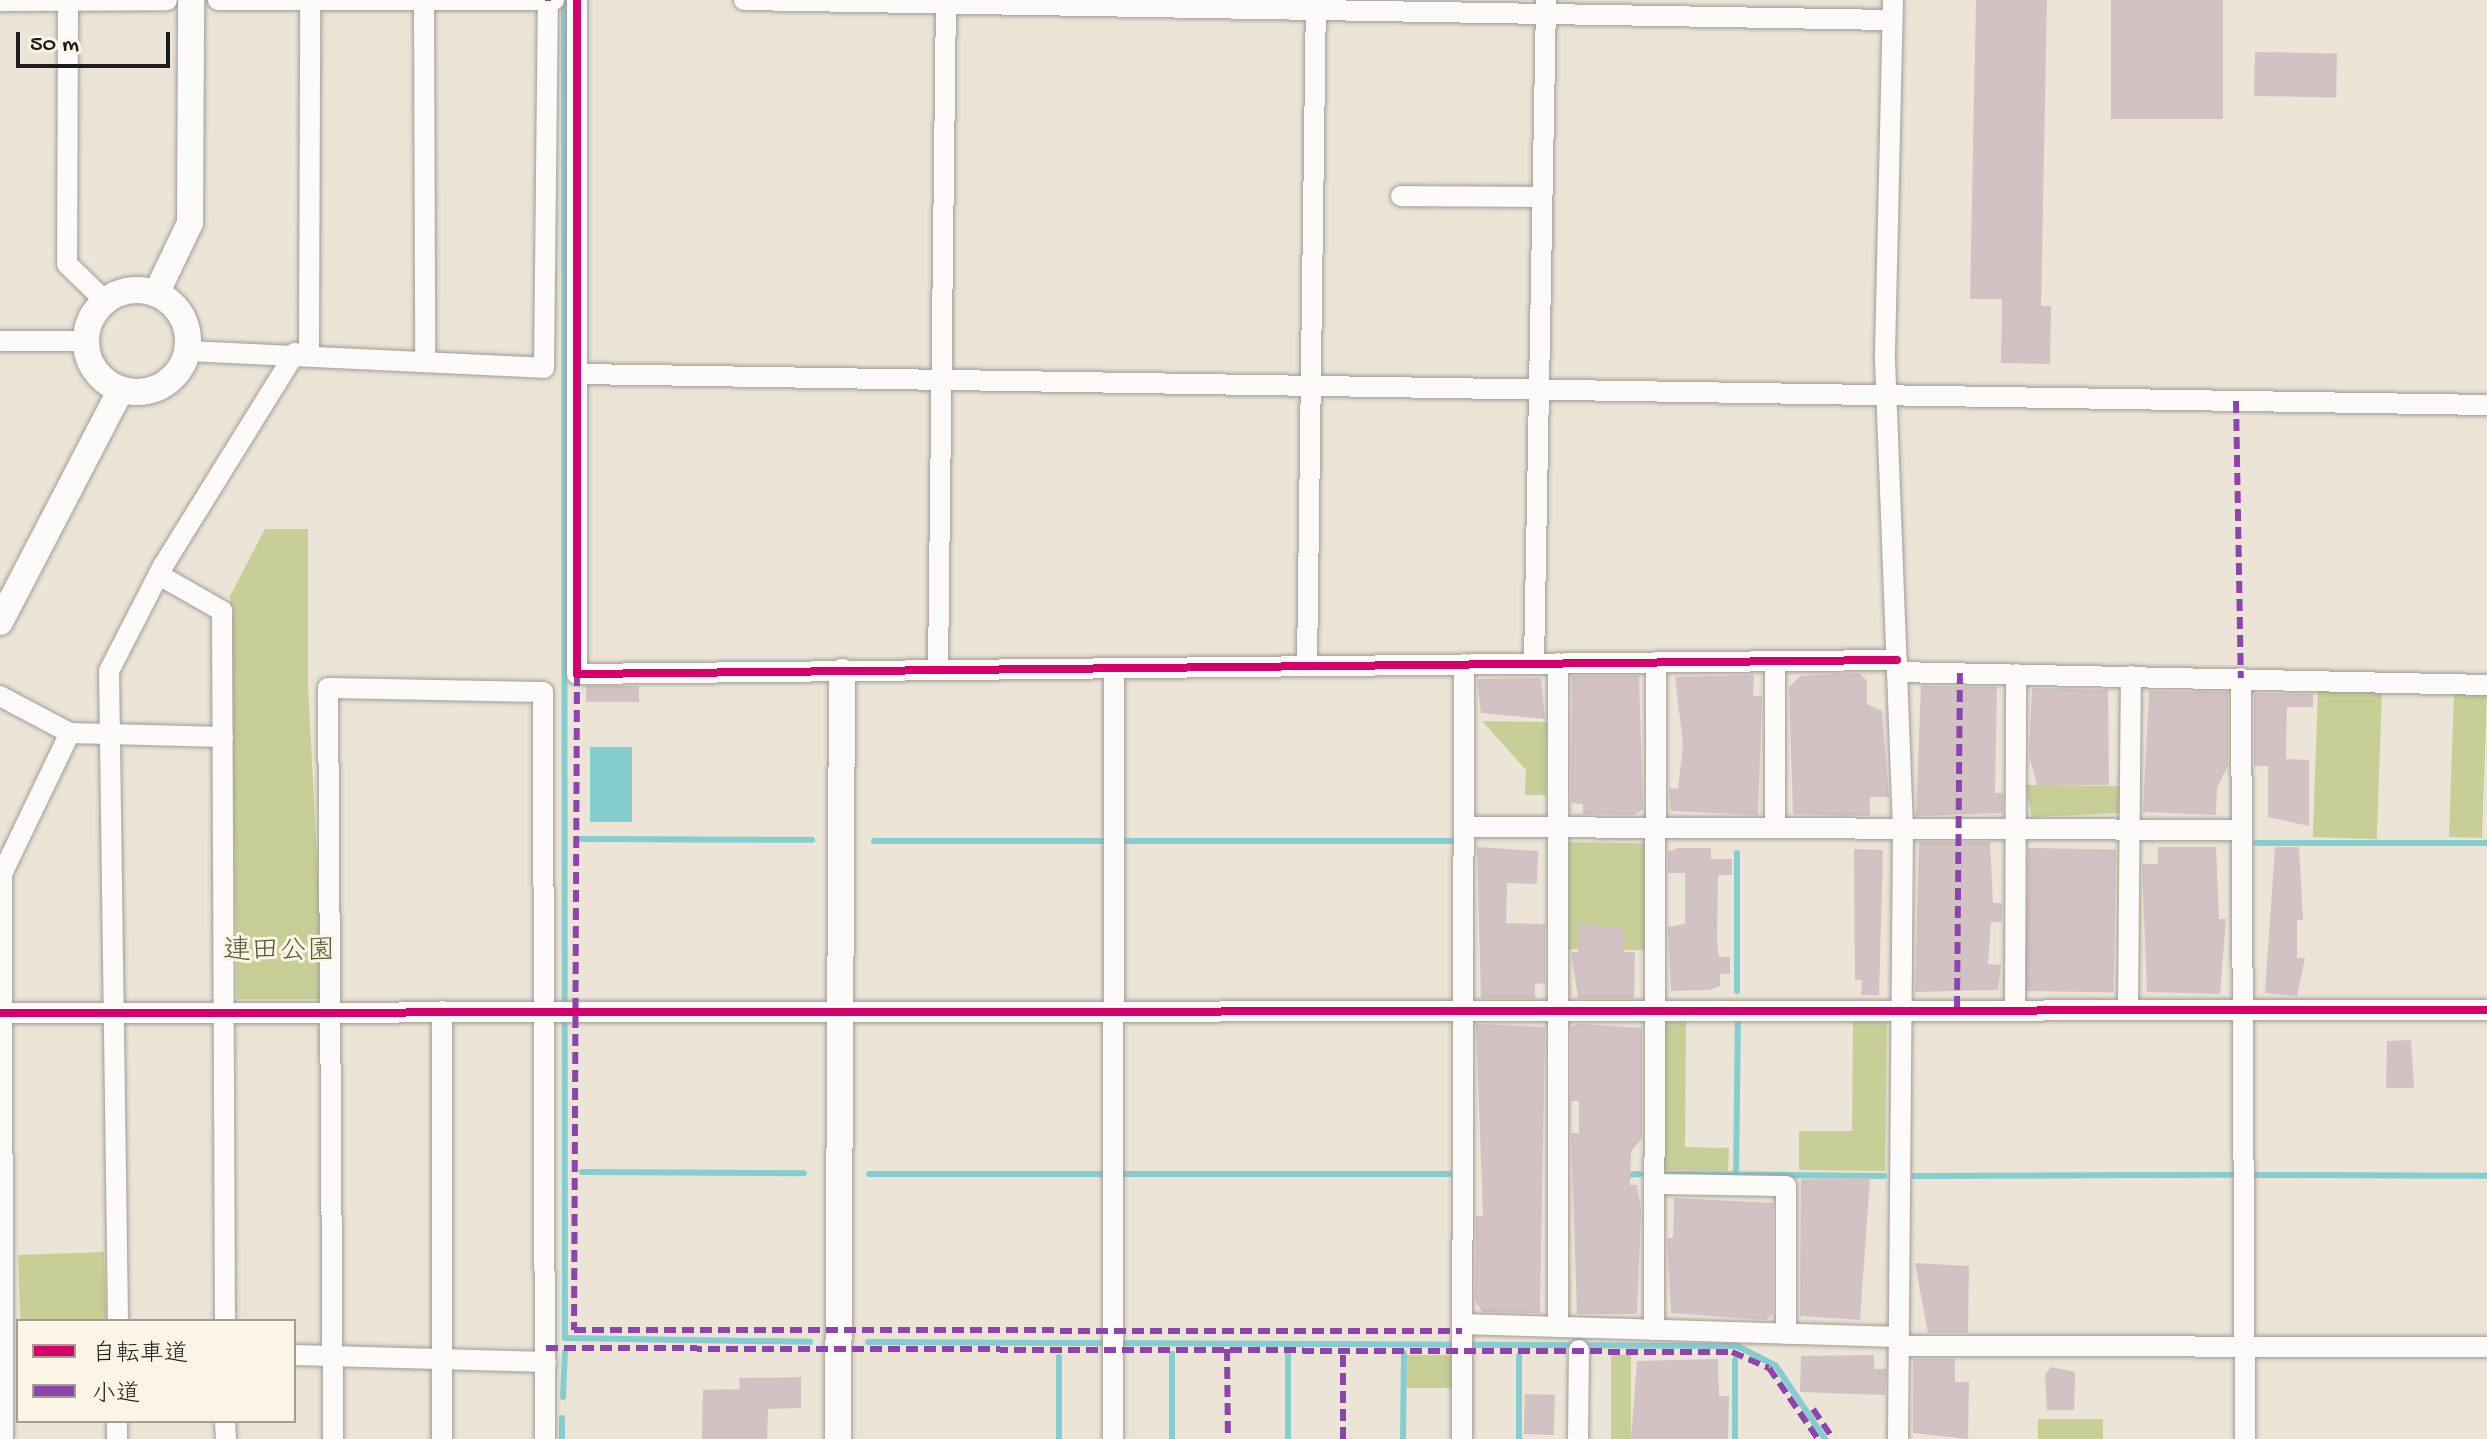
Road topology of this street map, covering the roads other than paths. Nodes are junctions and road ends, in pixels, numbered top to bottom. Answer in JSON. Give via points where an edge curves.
{"nodes":[{"id":1,"x":167,"y":0,"type":"edge"},
{"id":2,"x":191,"y":0,"type":"edge"},
{"id":3,"x":218,"y":0,"type":"edge"},
{"id":4,"x":577,"y":0,"type":"edge"},
{"id":5,"x":744,"y":0,"type":"edge"},
{"id":6,"x":0,"y":1,"type":"edge"},
{"id":7,"x":68,"y":1,"type":"edge"},
{"id":8,"x":310,"y":1,"type":"edge"},
{"id":9,"x":424,"y":1,"type":"edge"},
{"id":10,"x":551,"y":1,"type":"edge"},
{"id":11,"x":946,"y":3,"type":"edge"},
{"id":12,"x":1316,"y":4,"type":"edge"},
{"id":13,"x":1546,"y":8,"type":"edge"},
{"id":14,"x":1892,"y":10,"type":"edge"},
{"id":15,"x":1401,"y":196,"type":"dead end"},
{"id":16,"x":1542,"y":197,"type":"junction"},
{"id":17,"x":156,"y":294,"type":"junction"},
{"id":18,"x":105,"y":301,"type":"junction"},
{"id":19,"x":0,"y":341,"type":"edge"},
{"id":20,"x":86,"y":341,"type":"junction"},
{"id":21,"x":187,"y":351,"type":"junction"},
{"id":22,"x":302,"y":353,"type":"junction"},
{"id":23,"x":425,"y":359,"type":"junction"},
{"id":24,"x":579,"y":374,"type":"junction"},
{"id":25,"x":940,"y":382,"type":"junction"},
{"id":26,"x":1315,"y":389,"type":"junction"},
{"id":27,"x":121,"y":390,"type":"junction"},
{"id":28,"x":1538,"y":394,"type":"junction"},
{"id":29,"x":1886,"y":400,"type":"junction"},
{"id":30,"x":2487,"y":405,"type":"edge"},
{"id":31,"x":159,"y":575,"type":"junction"},
{"id":32,"x":0,"y":622,"type":"edge"},
{"id":33,"x":1775,"y":661,"type":"junction"},
{"id":34,"x":1656,"y":662,"type":"junction"},
{"id":35,"x":1558,"y":663,"type":"junction"},
{"id":36,"x":1464,"y":664,"type":"junction"},
{"id":37,"x":1534,"y":664,"type":"junction"},
{"id":38,"x":1307,"y":666,"type":"junction"},
{"id":39,"x":1897,"y":666,"type":"junction"},
{"id":40,"x":1114,"y":668,"type":"junction"},
{"id":41,"x":938,"y":670,"type":"junction"},
{"id":42,"x":842,"y":672,"type":"junction"},
{"id":43,"x":2016,"y":674,"type":"junction"},
{"id":44,"x":2131,"y":676,"type":"junction"},
{"id":45,"x":2241,"y":678,"type":"junction"},
{"id":46,"x":2487,"y":685,"type":"edge"},
{"id":47,"x":0,"y":696,"type":"edge"},
{"id":48,"x":70,"y":733,"type":"junction"},
{"id":49,"x":223,"y":737,"type":"junction"},
{"id":50,"x":110,"y":739,"type":"junction"},
{"id":51,"x":1464,"y":827,"type":"junction"},
{"id":52,"x":1558,"y":827,"type":"junction"},
{"id":53,"x":1655,"y":827,"type":"junction"},
{"id":54,"x":1775,"y":828,"type":"junction"},
{"id":55,"x":1903,"y":829,"type":"junction"},
{"id":56,"x":2015,"y":829,"type":"junction"},
{"id":57,"x":2129,"y":829,"type":"junction"},
{"id":58,"x":2241,"y":830,"type":"junction"},
{"id":59,"x":1463,"y":1006,"type":"junction"},
{"id":60,"x":839,"y":1007,"type":"junction"},
{"id":61,"x":1114,"y":1007,"type":"junction"},
{"id":62,"x":1558,"y":1007,"type":"junction"},
{"id":63,"x":1655,"y":1007,"type":"junction"},
{"id":64,"x":1901,"y":1008,"type":"junction"},
{"id":65,"x":2015,"y":1008,"type":"junction"},
{"id":66,"x":2128,"y":1008,"type":"junction"},
{"id":67,"x":2241,"y":1008,"type":"junction"},
{"id":68,"x":560,"y":1009,"type":"junction"},
{"id":69,"x":228,"y":1010,"type":"junction"},
{"id":70,"x":2487,"y":1010,"type":"edge"},
{"id":71,"x":442,"y":1011,"type":"junction"},
{"id":72,"x":115,"y":1012,"type":"junction"},
{"id":73,"x":2,"y":1013,"type":"edge"},
{"id":74,"x":334,"y":1013,"type":"junction"},
{"id":75,"x":1655,"y":1184,"type":"junction"},
{"id":76,"x":118,"y":1319,"type":"edge"},
{"id":77,"x":225,"y":1319,"type":"edge"},
{"id":78,"x":1558,"y":1327,"type":"junction"},
{"id":79,"x":1654,"y":1330,"type":"junction"},
{"id":80,"x":1786,"y":1334,"type":"junction"},
{"id":81,"x":1462,"y":1336,"type":"junction"},
{"id":82,"x":1900,"y":1341,"type":"junction"},
{"id":83,"x":2245,"y":1346,"type":"junction"},
{"id":84,"x":2487,"y":1347,"type":"edge"},
{"id":85,"x":8,"y":1348,"type":"edge"},
{"id":86,"x":1579,"y":1350,"type":"dead end"},
{"id":87,"x":296,"y":1355,"type":"edge"},
{"id":88,"x":334,"y":1356,"type":"junction"},
{"id":89,"x":443,"y":1359,"type":"junction"},
{"id":90,"x":546,"y":1362,"type":"junction"},
{"id":91,"x":3,"y":1439,"type":"edge"},
{"id":92,"x":333,"y":1439,"type":"edge"},
{"id":93,"x":442,"y":1439,"type":"edge"},
{"id":94,"x":545,"y":1439,"type":"edge"},
{"id":95,"x":838,"y":1439,"type":"edge"},
{"id":96,"x":1113,"y":1439,"type":"edge"},
{"id":97,"x":1462,"y":1439,"type":"edge"},
{"id":98,"x":1578,"y":1439,"type":"edge"},
{"id":99,"x":1898,"y":1439,"type":"edge"},
{"id":100,"x":2245,"y":1439,"type":"edge"}],
"edges":[{"from":1,"to":7,"type":"street"},
{"from":2,"to":17,"type":"street","via":[[190,223]]},
{"from":3,"to":8,"type":"street"},
{"from":4,"to":24,"type":"street"},
{"from":5,"to":11,"type":"street"},
{"from":6,"to":7,"type":"street"},
{"from":7,"to":18,"type":"street","via":[[67,264]]},
{"from":8,"to":9,"type":"street"},
{"from":8,"to":22,"type":"street"},
{"from":9,"to":10,"type":"street"},
{"from":9,"to":23,"type":"street"},
{"from":10,"to":23,"type":"street","via":[[544,368]]},
{"from":11,"to":12,"type":"street"},
{"from":11,"to":25,"type":"street"},
{"from":12,"to":13,"type":"street"},
{"from":12,"to":26,"type":"street"},
{"from":13,"to":14,"type":"street"},
{"from":13,"to":16,"type":"street"},
{"from":14,"to":29,"type":"street"},
{"from":15,"to":16,"type":"street"},
{"from":16,"to":28,"type":"street"},
{"from":17,"to":18,"type":"street","via":[[130,290]]},
{"from":17,"to":21,"type":"street","via":[[182,317]]},
{"from":18,"to":20,"type":"street"},
{"from":19,"to":20,"type":"street"},
{"from":20,"to":27,"type":"street","via":[[95,371]]},
{"from":21,"to":22,"type":"street"},
{"from":21,"to":27,"type":"street","via":[[181,367],[155,389]]},
{"from":22,"to":23,"type":"street"},
{"from":22,"to":31,"type":"street"},
{"from":24,"to":25,"type":"street"},
{"from":24,"to":42,"type":"street","via":[[577,674]]},
{"from":25,"to":26,"type":"street"},
{"from":25,"to":41,"type":"street"},
{"from":26,"to":28,"type":"street"},
{"from":26,"to":38,"type":"street"},
{"from":27,"to":32,"type":"street"},
{"from":28,"to":29,"type":"street"},
{"from":28,"to":37,"type":"street"},
{"from":29,"to":30,"type":"street"},
{"from":29,"to":39,"type":"street"},
{"from":31,"to":49,"type":"street","via":[[222,611]]},
{"from":31,"to":50,"type":"street","via":[[109,671]]},
{"from":33,"to":34,"type":"street"},
{"from":33,"to":39,"type":"street"},
{"from":33,"to":54,"type":"street"},
{"from":34,"to":35,"type":"street"},
{"from":34,"to":53,"type":"street"},
{"from":35,"to":37,"type":"street"},
{"from":35,"to":52,"type":"street"},
{"from":36,"to":37,"type":"street"},
{"from":36,"to":38,"type":"street"},
{"from":36,"to":51,"type":"street"},
{"from":38,"to":40,"type":"street"},
{"from":39,"to":43,"type":"street"},
{"from":39,"to":55,"type":"street"},
{"from":40,"to":41,"type":"street"},
{"from":40,"to":61,"type":"street"},
{"from":41,"to":42,"type":"street"},
{"from":42,"to":60,"type":"street"},
{"from":43,"to":44,"type":"street"},
{"from":43,"to":56,"type":"street"},
{"from":44,"to":45,"type":"street"},
{"from":44,"to":57,"type":"street"},
{"from":45,"to":46,"type":"street"},
{"from":45,"to":58,"type":"street"},
{"from":47,"to":48,"type":"street"},
{"from":48,"to":50,"type":"street"},
{"from":48,"to":73,"type":"street","via":[[6,856]]},
{"from":49,"to":50,"type":"street"},
{"from":49,"to":69,"type":"street"},
{"from":50,"to":72,"type":"street"},
{"from":51,"to":52,"type":"street"},
{"from":51,"to":59,"type":"street"},
{"from":52,"to":53,"type":"street"},
{"from":52,"to":62,"type":"street"},
{"from":53,"to":54,"type":"street"},
{"from":53,"to":63,"type":"street"},
{"from":54,"to":55,"type":"street"},
{"from":55,"to":56,"type":"street"},
{"from":55,"to":64,"type":"street"},
{"from":56,"to":57,"type":"street"},
{"from":56,"to":65,"type":"street"},
{"from":57,"to":58,"type":"street"},
{"from":57,"to":66,"type":"street"},
{"from":58,"to":67,"type":"street"},
{"from":59,"to":61,"type":"street"},
{"from":59,"to":62,"type":"street"},
{"from":59,"to":81,"type":"street"},
{"from":60,"to":61,"type":"street"},
{"from":60,"to":68,"type":"street"},
{"from":60,"to":95,"type":"street"},
{"from":61,"to":96,"type":"street"},
{"from":62,"to":63,"type":"street"},
{"from":62,"to":78,"type":"street"},
{"from":63,"to":64,"type":"street"},
{"from":63,"to":75,"type":"street"},
{"from":64,"to":65,"type":"street"},
{"from":64,"to":82,"type":"street"},
{"from":65,"to":66,"type":"street"},
{"from":66,"to":67,"type":"street"},
{"from":67,"to":70,"type":"street"},
{"from":67,"to":83,"type":"street"},
{"from":68,"to":71,"type":"street"},
{"from":68,"to":74,"type":"street","via":[[543,692],[328,688]]},
{"from":68,"to":90,"type":"street"},
{"from":69,"to":72,"type":"street"},
{"from":69,"to":74,"type":"street"},
{"from":69,"to":77,"type":"street"},
{"from":71,"to":74,"type":"street"},
{"from":71,"to":89,"type":"street"},
{"from":72,"to":73,"type":"street"},
{"from":72,"to":76,"type":"street"},
{"from":73,"to":85,"type":"street"},
{"from":74,"to":88,"type":"street"},
{"from":75,"to":79,"type":"street"},
{"from":75,"to":80,"type":"street","via":[[1786,1186]]},
{"from":78,"to":79,"type":"street"},
{"from":78,"to":81,"type":"street"},
{"from":79,"to":80,"type":"street"},
{"from":80,"to":82,"type":"street"},
{"from":81,"to":97,"type":"street"},
{"from":82,"to":83,"type":"street"},
{"from":82,"to":99,"type":"street"},
{"from":83,"to":84,"type":"street"},
{"from":83,"to":100,"type":"street"},
{"from":85,"to":91,"type":"street"},
{"from":86,"to":98,"type":"street"},
{"from":87,"to":88,"type":"street"},
{"from":88,"to":89,"type":"street"},
{"from":88,"to":92,"type":"street"},
{"from":89,"to":90,"type":"street"},
{"from":89,"to":93,"type":"street"},
{"from":90,"to":94,"type":"street"}]}
